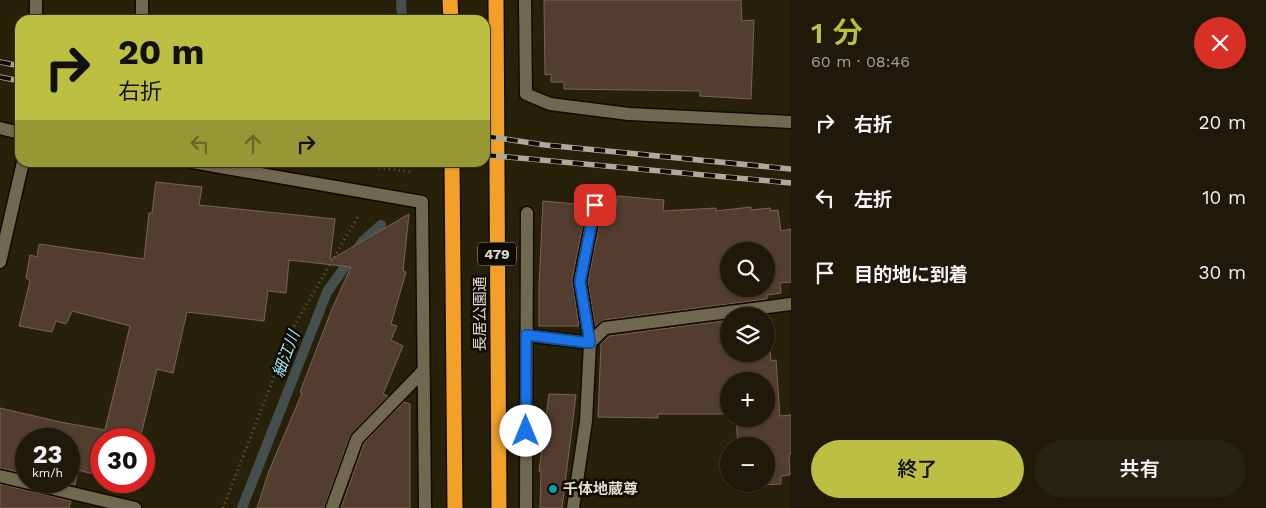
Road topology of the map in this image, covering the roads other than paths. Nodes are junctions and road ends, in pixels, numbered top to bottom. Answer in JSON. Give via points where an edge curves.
{"nodes":[{"id":1,"x":36,"y":0,"type":"edge"},
{"id":2,"x":142,"y":0,"type":"edge"},
{"id":3,"x":450,"y":0,"type":"edge"},
{"id":4,"x":496,"y":0,"type":"edge"},
{"id":5,"x":526,"y":0,"type":"edge"},
{"id":6,"x":36,"y":15,"type":"edge"},
{"id":7,"x":142,"y":15,"type":"edge"},
{"id":8,"x":451,"y":15,"type":"edge"},
{"id":9,"x":791,"y":122,"type":"edge"},
{"id":10,"x":0,"y":128,"type":"edge"},
{"id":11,"x":15,"y":131,"type":"edge"},
{"id":12,"x":21,"y":167,"type":"edge"},
{"id":13,"x":221,"y":167,"type":"edge"},
{"id":14,"x":452,"y":167,"type":"edge"},
{"id":15,"x":595,"y":205,"type":"dead end"},
{"id":16,"x":527,"y":213,"type":"dead end"},
{"id":17,"x":0,"y":262,"type":"edge"},
{"id":18,"x":791,"y":304,"type":"edge"},
{"id":19,"x":526,"y":335,"type":"junction"},
{"id":20,"x":590,"y":343,"type":"junction"},
{"id":21,"x":423,"y":371,"type":"junction"},
{"id":22,"x":0,"y":476,"type":"edge"},
{"id":23,"x":135,"y":508,"type":"edge"},
{"id":24,"x":332,"y":508,"type":"edge"},
{"id":25,"x":425,"y":508,"type":"edge"},
{"id":26,"x":455,"y":508,"type":"edge"},
{"id":27,"x":499,"y":508,"type":"edge"},
{"id":28,"x":526,"y":508,"type":"edge"},
{"id":29,"x":573,"y":508,"type":"edge"}],
"edges":[{"from":1,"to":6,"type":"street"},
{"from":2,"to":7,"type":"street"},
{"from":3,"to":8,"type":"highway"},
{"from":4,"to":27,"type":"highway","name":"長居公園通","number":"479"},
{"from":5,"to":9,"type":"street","via":[[526,94],[550,104],[629,114]]},
{"from":10,"to":11,"type":"street"},
{"from":12,"to":17,"type":"street"},
{"from":13,"to":21,"type":"street","via":[[422,202]]},
{"from":14,"to":26,"type":"highway","name":"長居公園通"},
{"from":15,"to":20,"type":"street","via":[[580,282]]},
{"from":16,"to":19,"type":"street"},
{"from":18,"to":20,"type":"street","via":[[605,328]]},
{"from":19,"to":20,"type":"street"},
{"from":19,"to":28,"type":"street"},
{"from":20,"to":29,"type":"street","via":[[586,421]]},
{"from":21,"to":24,"type":"street","via":[[357,439]]},
{"from":21,"to":25,"type":"street"},
{"from":22,"to":23,"type":"street"}]}
